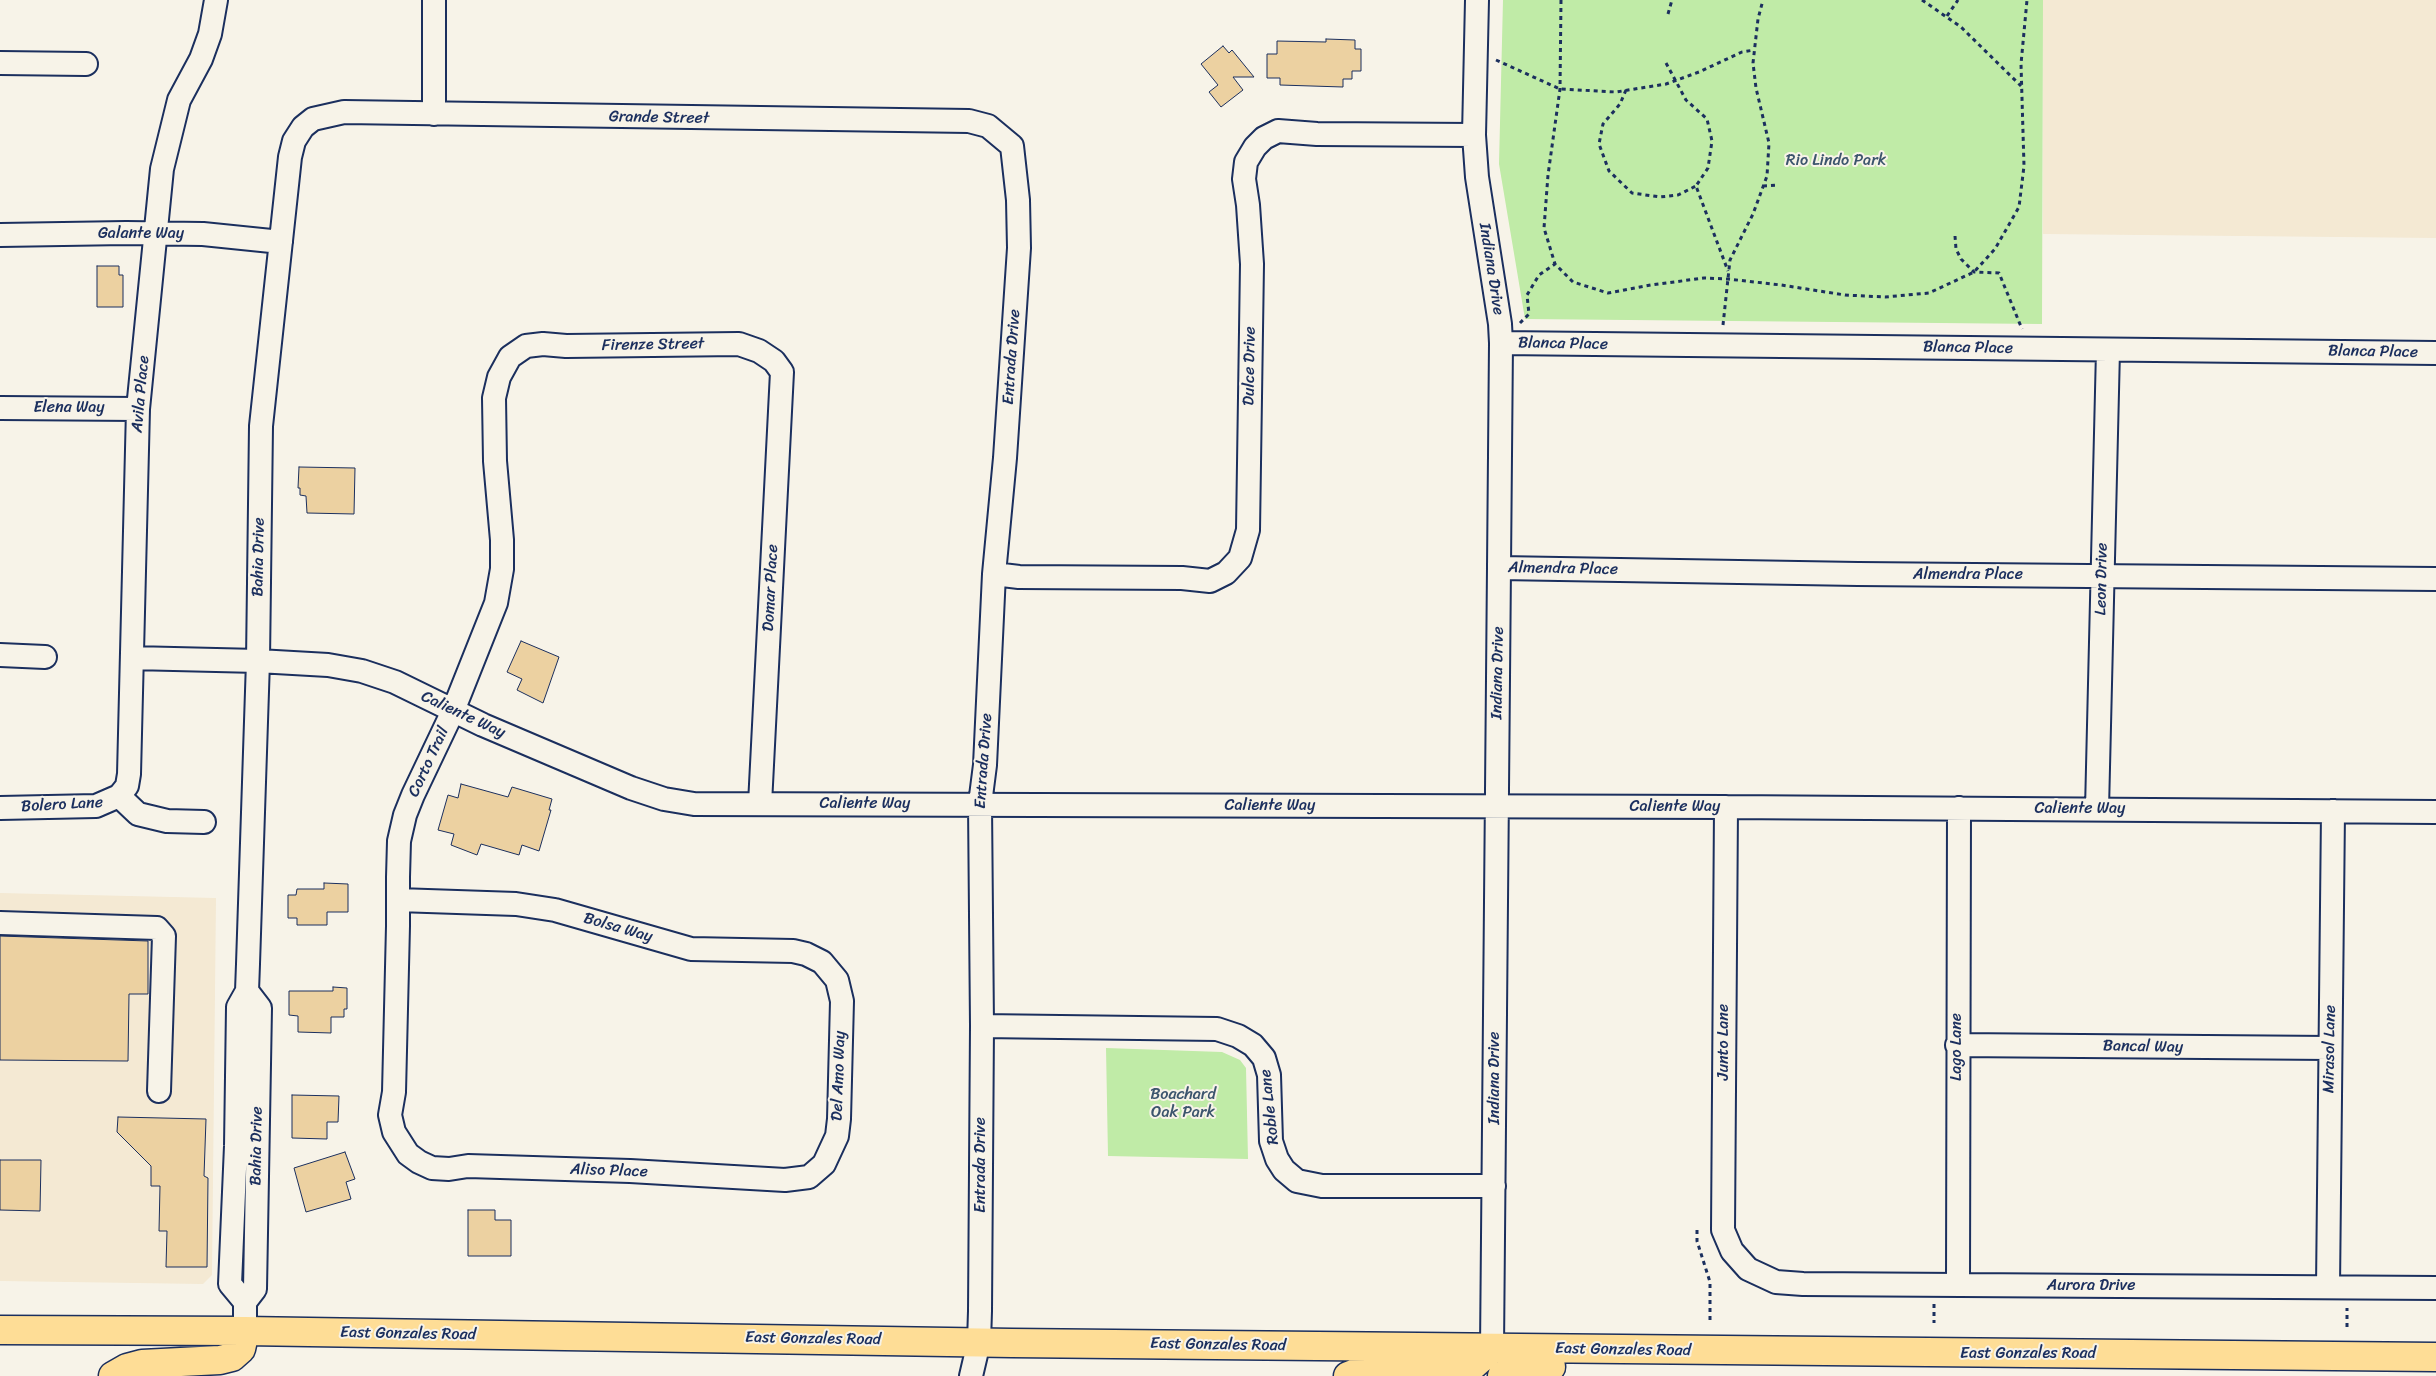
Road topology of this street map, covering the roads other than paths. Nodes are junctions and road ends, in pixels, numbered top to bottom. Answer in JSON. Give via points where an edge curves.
{"nodes":[{"id":1,"x":216,"y":0,"type":"edge"},
{"id":2,"x":434,"y":0,"type":"edge"},
{"id":3,"x":1477,"y":0,"type":"edge"},
{"id":4,"x":0,"y":64,"type":"edge"},
{"id":5,"x":86,"y":64,"type":"dead end"},
{"id":6,"x":434,"y":114,"type":"junction"},
{"id":7,"x":302,"y":127,"type":"joint"},
{"id":8,"x":1474,"y":136,"type":"junction"},
{"id":9,"x":1012,"y":146,"type":"joint"},
{"id":10,"x":157,"y":233,"type":"junction"},
{"id":11,"x":0,"y":235,"type":"edge"},
{"id":12,"x":281,"y":242,"type":"junction"},
{"id":13,"x":1501,"y":343,"type":"junction"},
{"id":14,"x":2108,"y":350,"type":"junction"},
{"id":15,"x":516,"y":351,"type":"joint"},
{"id":16,"x":2436,"y":353,"type":"edge"},
{"id":17,"x":782,"y":372,"type":"joint"},
{"id":18,"x":0,"y":408,"type":"edge"},
{"id":19,"x":138,"y":409,"type":"junction"},
{"id":20,"x":1500,"y":568,"type":"junction"},
{"id":21,"x":994,"y":574,"type":"junction"},
{"id":22,"x":2102,"y":576,"type":"junction"},
{"id":23,"x":2436,"y":579,"type":"edge"},
{"id":24,"x":0,"y":655,"type":"edge"},
{"id":25,"x":45,"y":657,"type":"dead end"},
{"id":26,"x":132,"y":658,"type":"junction"},
{"id":27,"x":258,"y":661,"type":"junction"},
{"id":28,"x":452,"y":711,"type":"junction"},
{"id":29,"x":120,"y":796,"type":"junction"},
{"id":30,"x":760,"y":804,"type":"junction"},
{"id":31,"x":980,"y":804,"type":"junction"},
{"id":32,"x":1726,"y":807,"type":"junction"},
{"id":33,"x":0,"y":808,"type":"edge"},
{"id":34,"x":1497,"y":808,"type":"junction"},
{"id":35,"x":1958,"y":808,"type":"junction"},
{"id":36,"x":2097,"y":809,"type":"junction"},
{"id":37,"x":2333,"y":811,"type":"junction"},
{"id":38,"x":2436,"y":812,"type":"edge"},
{"id":39,"x":204,"y":822,"type":"dead end"},
{"id":40,"x":398,"y":900,"type":"junction"},
{"id":41,"x":0,"y":923,"type":"edge"},
{"id":42,"x":832,"y":972,"type":"joint"},
{"id":43,"x":246,"y":992,"type":"junction"},
{"id":44,"x":982,"y":1026,"type":"junction"},
{"id":45,"x":1957,"y":1045,"type":"junction"},
{"id":46,"x":2330,"y":1048,"type":"junction"},
{"id":47,"x":236,"y":1090,"type":"junction"},
{"id":48,"x":159,"y":1091,"type":"dead end"},
{"id":49,"x":408,"y":1154,"type":"joint"},
{"id":50,"x":814,"y":1174,"type":"joint"},
{"id":51,"x":1494,"y":1186,"type":"junction"},
{"id":52,"x":256,"y":1211,"type":"junction"},
{"id":53,"x":1748,"y":1270,"type":"joint"},
{"id":54,"x":1958,"y":1285,"type":"junction"},
{"id":55,"x":2328,"y":1287,"type":"junction"},
{"id":56,"x":2436,"y":1288,"type":"edge"},
{"id":57,"x":245,"y":1302,"type":"junction"},
{"id":58,"x":0,"y":1330,"type":"edge"},
{"id":59,"x":245,"y":1331,"type":"junction"},
{"id":60,"x":979,"y":1342,"type":"junction"},
{"id":61,"x":1492,"y":1348,"type":"junction"},
{"id":62,"x":1776,"y":1352,"type":"junction"},
{"id":63,"x":2436,"y":1357,"type":"edge"},
{"id":64,"x":114,"y":1376,"type":"edge"},
{"id":65,"x":971,"y":1376,"type":"edge"},
{"id":66,"x":1348,"y":1376,"type":"edge"},
{"id":67,"x":1502,"y":1376,"type":"edge"}],
"edges":[{"from":1,"to":10,"type":"street","name":"Avila Place","via":[[210,34],[179,100],[172,126],[162,169]]},
{"from":2,"to":6,"type":"street"},
{"from":3,"to":8,"type":"street","name":"Indiana Drive"},
{"from":4,"to":5,"type":"street"},
{"from":6,"to":7,"type":"street","name":"Grande Street","via":[[344,112],[313,119]]},
{"from":6,"to":9,"type":"street","name":"Grande Street","via":[[969,121],[988,126]]},
{"from":7,"to":12,"type":"street","name":"Bahia Drive","via":[[294,140],[290,157]]},
{"from":8,"to":13,"type":"street","name":"Indiana Drive"},
{"from":8,"to":21,"type":"street","name":"Dulce Drive","via":[[1278,131],[1264,138],[1246,162],[1244,180],[1252,264],[1248,530],[1240,558],[1226,573],[1210,581]]},
{"from":9,"to":21,"type":"street","name":"Entrada Drive","via":[[1019,248]]},
{"from":10,"to":11,"type":"street","name":"Galante Way"},
{"from":10,"to":12,"type":"street","name":"Galante Way"},
{"from":10,"to":19,"type":"street","name":"Avila Place"},
{"from":12,"to":27,"type":"street","name":"Bahia Drive","via":[[261,426]]},
{"from":13,"to":14,"type":"street","name":"Blanca Place"},
{"from":13,"to":20,"type":"street","name":"Indiana Drive"},
{"from":14,"to":16,"type":"street","name":"Blanca Place"},
{"from":14,"to":22,"type":"street","name":"Leon Drive"},
{"from":15,"to":17,"type":"street","name":"Firenze Street","via":[[543,344],[739,344],[760,351]]},
{"from":15,"to":28,"type":"street","name":"Corto Trail","via":[[499,377],[494,398],[495,461],[502,540],[502,569],[496,603]]},
{"from":17,"to":30,"type":"street","name":"Domar Place"},
{"from":18,"to":19,"type":"street","name":"Elena Way"},
{"from":19,"to":26,"type":"street","name":"Avila Place"},
{"from":20,"to":22,"type":"street","name":"Almendra Place"},
{"from":20,"to":34,"type":"street","name":"Indiana Drive"},
{"from":21,"to":31,"type":"street","name":"Entrada Drive","via":[[986,765]]},
{"from":22,"to":23,"type":"street","name":"Almendra Place"},
{"from":22,"to":36,"type":"street","name":"Leon Drive"},
{"from":24,"to":25,"type":"street"},
{"from":26,"to":27,"type":"street","name":"Caliente Way"},
{"from":26,"to":29,"type":"street","name":"Avila Place","via":[[129,774],[127,786]]},
{"from":27,"to":28,"type":"street","name":"Caliente Way","via":[[328,665],[362,671],[395,682]]},
{"from":27,"to":43,"type":"street","name":"Bahia Drive"},
{"from":28,"to":30,"type":"street","name":"Caliente Way","via":[[664,799],[694,804]]},
{"from":28,"to":40,"type":"street","name":"Corto Trail","via":[[405,815],[399,841]]},
{"from":29,"to":33,"type":"street","name":"Bolero Lane","via":[[96,806]]},
{"from":29,"to":39,"type":"street","name":"Bolero Lane","via":[[138,814],[167,821]]},
{"from":30,"to":31,"type":"street","name":"Caliente Way"},
{"from":31,"to":34,"type":"street","name":"Caliente Way"},
{"from":31,"to":44,"type":"street","name":"Entrada Drive"},
{"from":32,"to":34,"type":"street","name":"Caliente Way"},
{"from":32,"to":35,"type":"street","name":"Caliente Way"},
{"from":32,"to":53,"type":"street","name":"Junto Lane","via":[[1723,1230],[1732,1252]]},
{"from":34,"to":51,"type":"street","name":"Indiana Drive"},
{"from":35,"to":36,"type":"street","name":"Caliente Way"},
{"from":35,"to":45,"type":"street","name":"Lago Lane"},
{"from":36,"to":37,"type":"street","name":"Caliente Way"},
{"from":37,"to":38,"type":"street","name":"Caliente Way"},
{"from":37,"to":46,"type":"street","name":"Mirasol Lane"},
{"from":40,"to":42,"type":"street","name":"Bolsa Way","via":[[516,904],[555,910],[691,949],[793,951],[822,962]]},
{"from":40,"to":49,"type":"street","name":"Corto Trail","via":[[394,1092],[390,1115],[397,1140]]},
{"from":41,"to":48,"type":"street","via":[[157,928],[164,936]]},
{"from":42,"to":50,"type":"street","name":"Del Amo Way","via":[[842,1001],[839,1119],[830,1153]]},
{"from":43,"to":47,"type":"street","name":"Bahia Drive","via":[[238,1007]]},
{"from":43,"to":52,"type":"street","name":"Bahia Drive","via":[[260,1008]]},
{"from":44,"to":51,"type":"street","name":"Roble Lane","via":[[1217,1029],[1253,1045],[1264,1058],[1269,1075],[1271,1141],[1284,1170],[1297,1181],[1322,1186]]},
{"from":44,"to":60,"type":"street","name":"Entrada Drive"},
{"from":45,"to":46,"type":"street","name":"Bancal Way"},
{"from":45,"to":54,"type":"street","name":"Lago Lane"},
{"from":46,"to":55,"type":"street","name":"Mirasol Lane"},
{"from":47,"to":52,"type":"street","via":[[244,1101],[245,1111],[246,1204]]},
{"from":47,"to":57,"type":"street","name":"Bahia Drive","via":[[230,1284]]},
{"from":49,"to":50,"type":"street","name":"Aliso Place","via":[[432,1168],[449,1169],[468,1166],[602,1170],[776,1180]]},
{"from":51,"to":61,"type":"street","name":"Indiana Drive"},
{"from":52,"to":57,"type":"street","name":"Bahia Drive","via":[[255,1289]]},
{"from":53,"to":54,"type":"street","name":"Aurora Drive","via":[[1776,1282]]},
{"from":54,"to":55,"type":"street","name":"Aurora Drive"},
{"from":55,"to":56,"type":"street","name":"Aurora Drive"},
{"from":57,"to":59,"type":"street","name":"Bahia Drive"},
{"from":58,"to":59,"type":"main road","name":"East Gonzales Road"},
{"from":59,"to":60,"type":"main road","name":"East Gonzales Road"},
{"from":59,"to":64,"type":"main road","via":[[241,1349],[232,1357],[142,1364]]},
{"from":60,"to":61,"type":"main road","name":"East Gonzales Road"},
{"from":60,"to":65,"type":"street","name":"Entrada Drive"},
{"from":61,"to":62,"type":"main road","name":"East Gonzales Road"},
{"from":61,"to":66,"type":"main road","via":[[1471,1367],[1361,1370]]},
{"from":62,"to":63,"type":"main road","name":"East Gonzales Road"},
{"from":62,"to":67,"type":"main road","via":[[1746,1369],[1516,1367]]}]}
